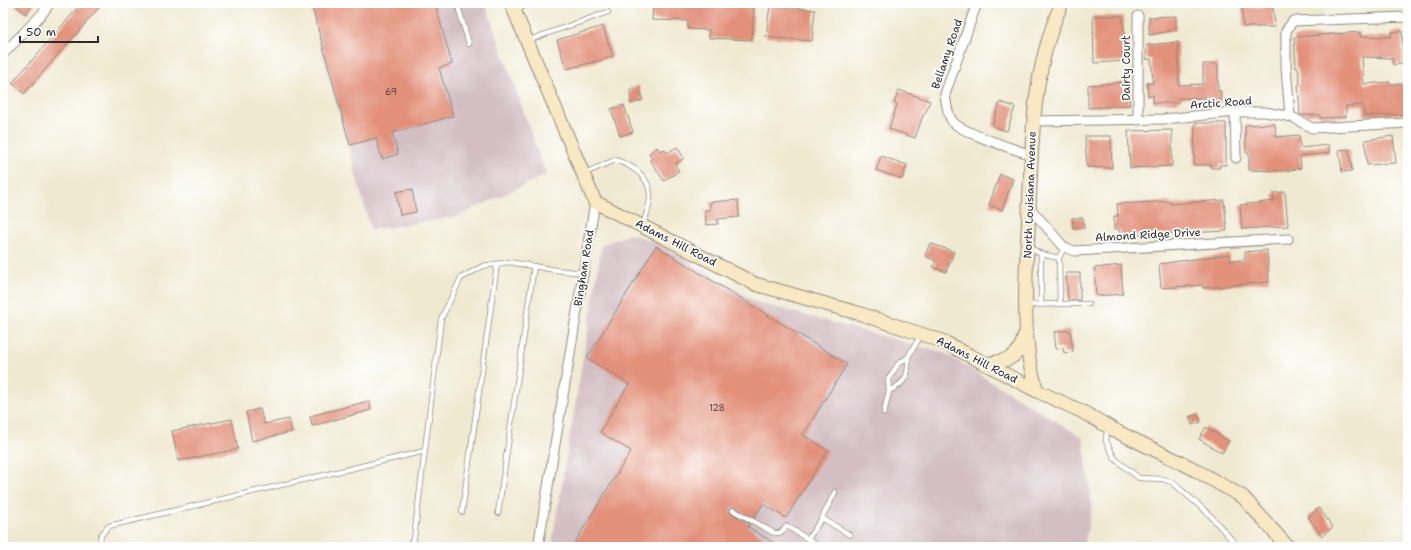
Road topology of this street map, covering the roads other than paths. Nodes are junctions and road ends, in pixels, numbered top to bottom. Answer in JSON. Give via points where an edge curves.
{"nodes":[{"id":1,"x":50,"y":3,"type":"edge"},
{"id":2,"x":457,"y":3,"type":"edge"},
{"id":3,"x":977,"y":3,"type":"edge"},
{"id":4,"x":1062,"y":3,"type":"edge"},
{"id":5,"x":517,"y":5,"type":"edge"},
{"id":6,"x":608,"y":12,"type":"dead end"},
{"id":7,"x":1138,"y":16,"type":"dead end"},
{"id":8,"x":1408,"y":17,"type":"edge"},
{"id":9,"x":527,"y":40,"type":"junction"},
{"id":10,"x":469,"y":44,"type":"dead end"},
{"id":11,"x":3,"y":54,"type":"edge"},
{"id":12,"x":1235,"y":112,"type":"junction"},
{"id":13,"x":1290,"y":116,"type":"junction"},
{"id":14,"x":1138,"y":120,"type":"junction"},
{"id":15,"x":1033,"y":121,"type":"junction"},
{"id":16,"x":1408,"y":123,"type":"edge"},
{"id":17,"x":1031,"y":155,"type":"junction"},
{"id":18,"x":1236,"y":158,"type":"dead end"},
{"id":19,"x":583,"y":173,"type":"junction"},
{"id":20,"x":595,"y":202,"type":"junction"},
{"id":21,"x":1029,"y":207,"type":"junction"},
{"id":22,"x":643,"y":226,"type":"junction"},
{"id":23,"x":1288,"y":239,"type":"dead end"},
{"id":24,"x":1028,"y":247,"type":"junction"},
{"id":25,"x":1064,"y":247,"type":"junction"},
{"id":26,"x":1041,"y":254,"type":"junction"},
{"id":27,"x":1059,"y":258,"type":"junction"},
{"id":28,"x":498,"y":264,"type":"junction"},
{"id":29,"x":534,"y":266,"type":"junction"},
{"id":30,"x":583,"y":273,"type":"junction"},
{"id":31,"x":1041,"y":304,"type":"junction"},
{"id":32,"x":1060,"y":304,"type":"junction"},
{"id":33,"x":1089,"y":304,"type":"dead end"},
{"id":34,"x":1026,"y":305,"type":"junction"},
{"id":35,"x":1027,"y":324,"type":"junction"},
{"id":36,"x":921,"y":334,"type":"junction"},
{"id":37,"x":908,"y":357,"type":"junction"},
{"id":38,"x":985,"y":364,"type":"junction"},
{"id":39,"x":889,"y":391,"type":"junction"},
{"id":40,"x":1037,"y":391,"type":"junction"},
{"id":41,"x":884,"y":413,"type":"dead end"},
{"id":42,"x":1108,"y":426,"type":"junction"},
{"id":43,"x":425,"y":451,"type":"junction"},
{"id":44,"x":835,"y":492,"type":"dead end"},
{"id":45,"x":733,"y":510,"type":"dead end"},
{"id":46,"x":462,"y":512,"type":"dead end"},
{"id":47,"x":498,"y":513,"type":"dead end"},
{"id":48,"x":822,"y":518,"type":"junction"},
{"id":49,"x":850,"y":535,"type":"dead end"},
{"id":50,"x":808,"y":539,"type":"junction"},
{"id":51,"x":99,"y":547,"type":"edge"},
{"id":52,"x":406,"y":547,"type":"edge"},
{"id":53,"x":538,"y":547,"type":"edge"},
{"id":54,"x":820,"y":547,"type":"edge"},
{"id":55,"x":1238,"y":547,"type":"edge"},
{"id":56,"x":1288,"y":547,"type":"edge"}],
"edges":[{"from":1,"to":11,"type":"street"},
{"from":2,"to":10,"type":"lane"},
{"from":3,"to":17,"type":"street","name":"Bellamy Road","via":[[945,94],[946,108],[952,122],[964,130]]},
{"from":4,"to":15,"type":"street","name":"North Louisiana Avenue","via":[[1041,63]]},
{"from":5,"to":9,"type":"street"},
{"from":6,"to":9,"type":"lane"},
{"from":7,"to":14,"type":"street","name":"Dairty Court"},
{"from":8,"to":13,"type":"street","via":[[1293,21],[1286,31]]},
{"from":9,"to":19,"type":"street"},
{"from":12,"to":13,"type":"street","name":"Arctic Road","via":[[1265,112]]},
{"from":12,"to":14,"type":"street","name":"Arctic Road"},
{"from":12,"to":18,"type":"street"},
{"from":13,"to":16,"type":"street","name":"Arctic Road","via":[[1312,128]]},
{"from":14,"to":15,"type":"street","name":"Arctic Road"},
{"from":15,"to":17,"type":"street","name":"North Louisiana Avenue"},
{"from":17,"to":21,"type":"street","name":"North Louisiana Avenue"},
{"from":19,"to":20,"type":"street"},
{"from":19,"to":22,"type":"lane","via":[[616,160],[630,164],[646,180],[650,196]]},
{"from":20,"to":22,"type":"street","name":"Adams Hill Road"},
{"from":20,"to":30,"type":"street","name":"Bingham Road"},
{"from":21,"to":24,"type":"street","name":"North Louisiana Avenue"},
{"from":21,"to":25,"type":"street"},
{"from":22,"to":36,"type":"street","name":"Adams Hill Road","via":[[755,284]]},
{"from":23,"to":25,"type":"street","name":"Almond Ridge Drive","via":[[1074,251]]},
{"from":24,"to":26,"type":"lane"},
{"from":24,"to":34,"type":"street","name":"North Louisiana Avenue"},
{"from":25,"to":27,"type":"lane"},
{"from":26,"to":27,"type":"lane"},
{"from":26,"to":31,"type":"lane"},
{"from":27,"to":32,"type":"lane"},
{"from":28,"to":29,"type":"lane","via":[[509,262]]},
{"from":28,"to":43,"type":"lane","via":[[483,266],[461,278],[441,319]]},
{"from":28,"to":46,"type":"lane"},
{"from":29,"to":30,"type":"lane"},
{"from":29,"to":47,"type":"lane"},
{"from":30,"to":53,"type":"street","name":"Bingham Road"},
{"from":31,"to":32,"type":"lane"},
{"from":31,"to":34,"type":"lane"},
{"from":32,"to":33,"type":"lane"},
{"from":34,"to":35,"type":"street","name":"North Louisiana Avenue"},
{"from":35,"to":38,"type":"street","via":[[1019,352],[1009,359]]},
{"from":35,"to":40,"type":"street","name":"North Louisiana Avenue","via":[[1028,350]]},
{"from":36,"to":37,"type":"lane"},
{"from":36,"to":38,"type":"street","name":"Adams Hill Road","via":[[942,341]]},
{"from":37,"to":39,"type":"lane","via":[[898,364],[888,380]]},
{"from":37,"to":39,"type":"lane","via":[[909,371],[901,386]]},
{"from":38,"to":40,"type":"street","name":"Adams Hill Road"},
{"from":39,"to":41,"type":"lane"},
{"from":40,"to":42,"type":"street","name":"Adams Hill Road"},
{"from":42,"to":55,"type":"lane","via":[[1106,441],[1115,459],[1139,478],[1172,482],[1209,514]]},
{"from":42,"to":56,"type":"street","name":"Adams Hill Road","via":[[1243,497]]},
{"from":43,"to":51,"type":"lane","via":[[109,526],[101,534]]},
{"from":43,"to":52,"type":"lane","via":[[414,539]]},
{"from":44,"to":48,"type":"lane"},
{"from":45,"to":50,"type":"lane","via":[[774,533],[780,533],[787,526]]},
{"from":48,"to":49,"type":"lane"},
{"from":48,"to":50,"type":"lane"},
{"from":50,"to":54,"type":"lane"}]}
